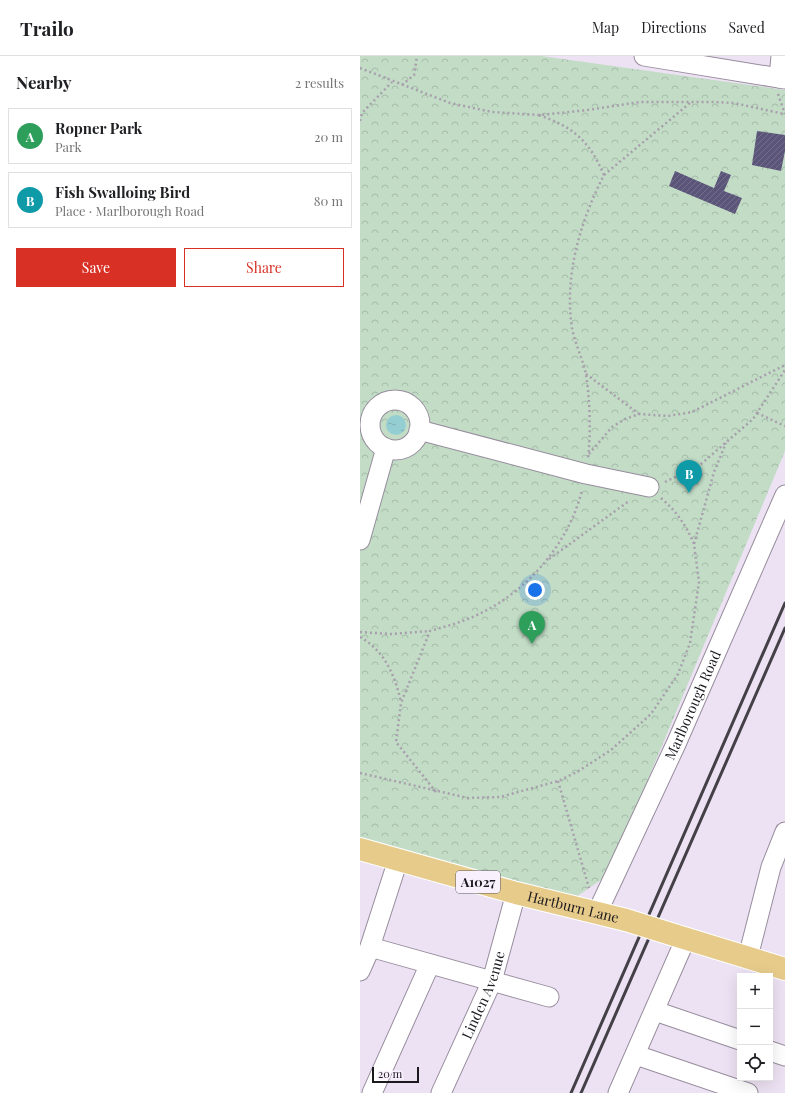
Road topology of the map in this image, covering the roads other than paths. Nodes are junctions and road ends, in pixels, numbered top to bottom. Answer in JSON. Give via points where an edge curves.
{"nodes":[{"id":1,"x":644,"y":56,"type":"edge"},
{"id":2,"x":781,"y":56,"type":"edge"},
{"id":3,"x":782,"y":79,"type":"edge"},
{"id":4,"x":365,"y":417,"type":"edge"},
{"id":5,"x":419,"y":430,"type":"junction"},
{"id":6,"x":386,"y":448,"type":"junction"},
{"id":7,"x":649,"y":487,"type":"road end"},
{"id":8,"x":785,"y":494,"type":"edge"},
{"id":9,"x":360,"y":540,"type":"edge"},
{"id":10,"x":785,"y":832,"type":"edge"},
{"id":11,"x":360,"y":849,"type":"edge"},
{"id":12,"x":398,"y":860,"type":"junction"},
{"id":13,"x":516,"y":893,"type":"junction"},
{"id":14,"x":597,"y":913,"type":"junction"},
{"id":15,"x":678,"y":941,"type":"junction"},
{"id":16,"x":370,"y":947,"type":"junction"},
{"id":17,"x":748,"y":957,"type":"junction"},
{"id":18,"x":430,"y":964,"type":"junction"},
{"id":19,"x":785,"y":969,"type":"edge"},
{"id":20,"x":360,"y":971,"type":"edge"},
{"id":21,"x":492,"y":982,"type":"junction"},
{"id":22,"x":549,"y":997,"type":"dead end"},
{"id":23,"x":655,"y":1011,"type":"junction"},
{"id":24,"x":737,"y":1039,"type":"edge"},
{"id":25,"x":773,"y":1052,"type":"edge"},
{"id":26,"x":636,"y":1055,"type":"junction"},
{"id":27,"x":785,"y":1056,"type":"edge"},
{"id":28,"x":372,"y":1093,"type":"edge"},
{"id":29,"x":441,"y":1093,"type":"edge"},
{"id":30,"x":618,"y":1093,"type":"edge"},
{"id":31,"x":748,"y":1093,"type":"edge"}],
"edges":[{"from":1,"to":3,"type":"street"},
{"from":2,"to":3,"type":"street"},
{"from":4,"to":5,"type":"street","via":[[380,405],[396,400],[412,406],[420,421]]},
{"from":4,"to":6,"type":"street","via":[[374,439]]},
{"from":5,"to":6,"type":"street","via":[[416,438],[403,448]]},
{"from":5,"to":7,"type":"street","via":[[586,474]]},
{"from":6,"to":9,"type":"street"},
{"from":8,"to":14,"type":"street","name":"Marlborough Road","via":[[676,744]]},
{"from":10,"to":17,"type":"street","via":[[771,867]]},
{"from":11,"to":12,"type":"main road","name":"Hartburn Lane","number":"A1027"},
{"from":12,"to":13,"type":"main road","name":"Hartburn Lane","number":"A1027"},
{"from":12,"to":16,"type":"street"},
{"from":13,"to":14,"type":"main road","name":"Hartburn Lane","number":"A1027"},
{"from":13,"to":21,"type":"street","name":"Linden Avenue"},
{"from":14,"to":15,"type":"main road","name":"Hartburn Lane","number":"A1027","bridge":true,"via":[[626,920]]},
{"from":15,"to":17,"type":"main road","name":"Hartburn Lane","number":"A1027"},
{"from":15,"to":23,"type":"street"},
{"from":16,"to":18,"type":"street"},
{"from":16,"to":20,"type":"street"},
{"from":17,"to":19,"type":"main road","name":"Hartburn Lane","number":"A1027"},
{"from":18,"to":21,"type":"street"},
{"from":18,"to":28,"type":"street"},
{"from":21,"to":22,"type":"street"},
{"from":21,"to":29,"type":"street","name":"Linden Avenue"},
{"from":23,"to":24,"type":"street"},
{"from":23,"to":26,"type":"street"},
{"from":25,"to":27,"type":"street"},
{"from":26,"to":30,"type":"street"},
{"from":26,"to":31,"type":"street"}]}
